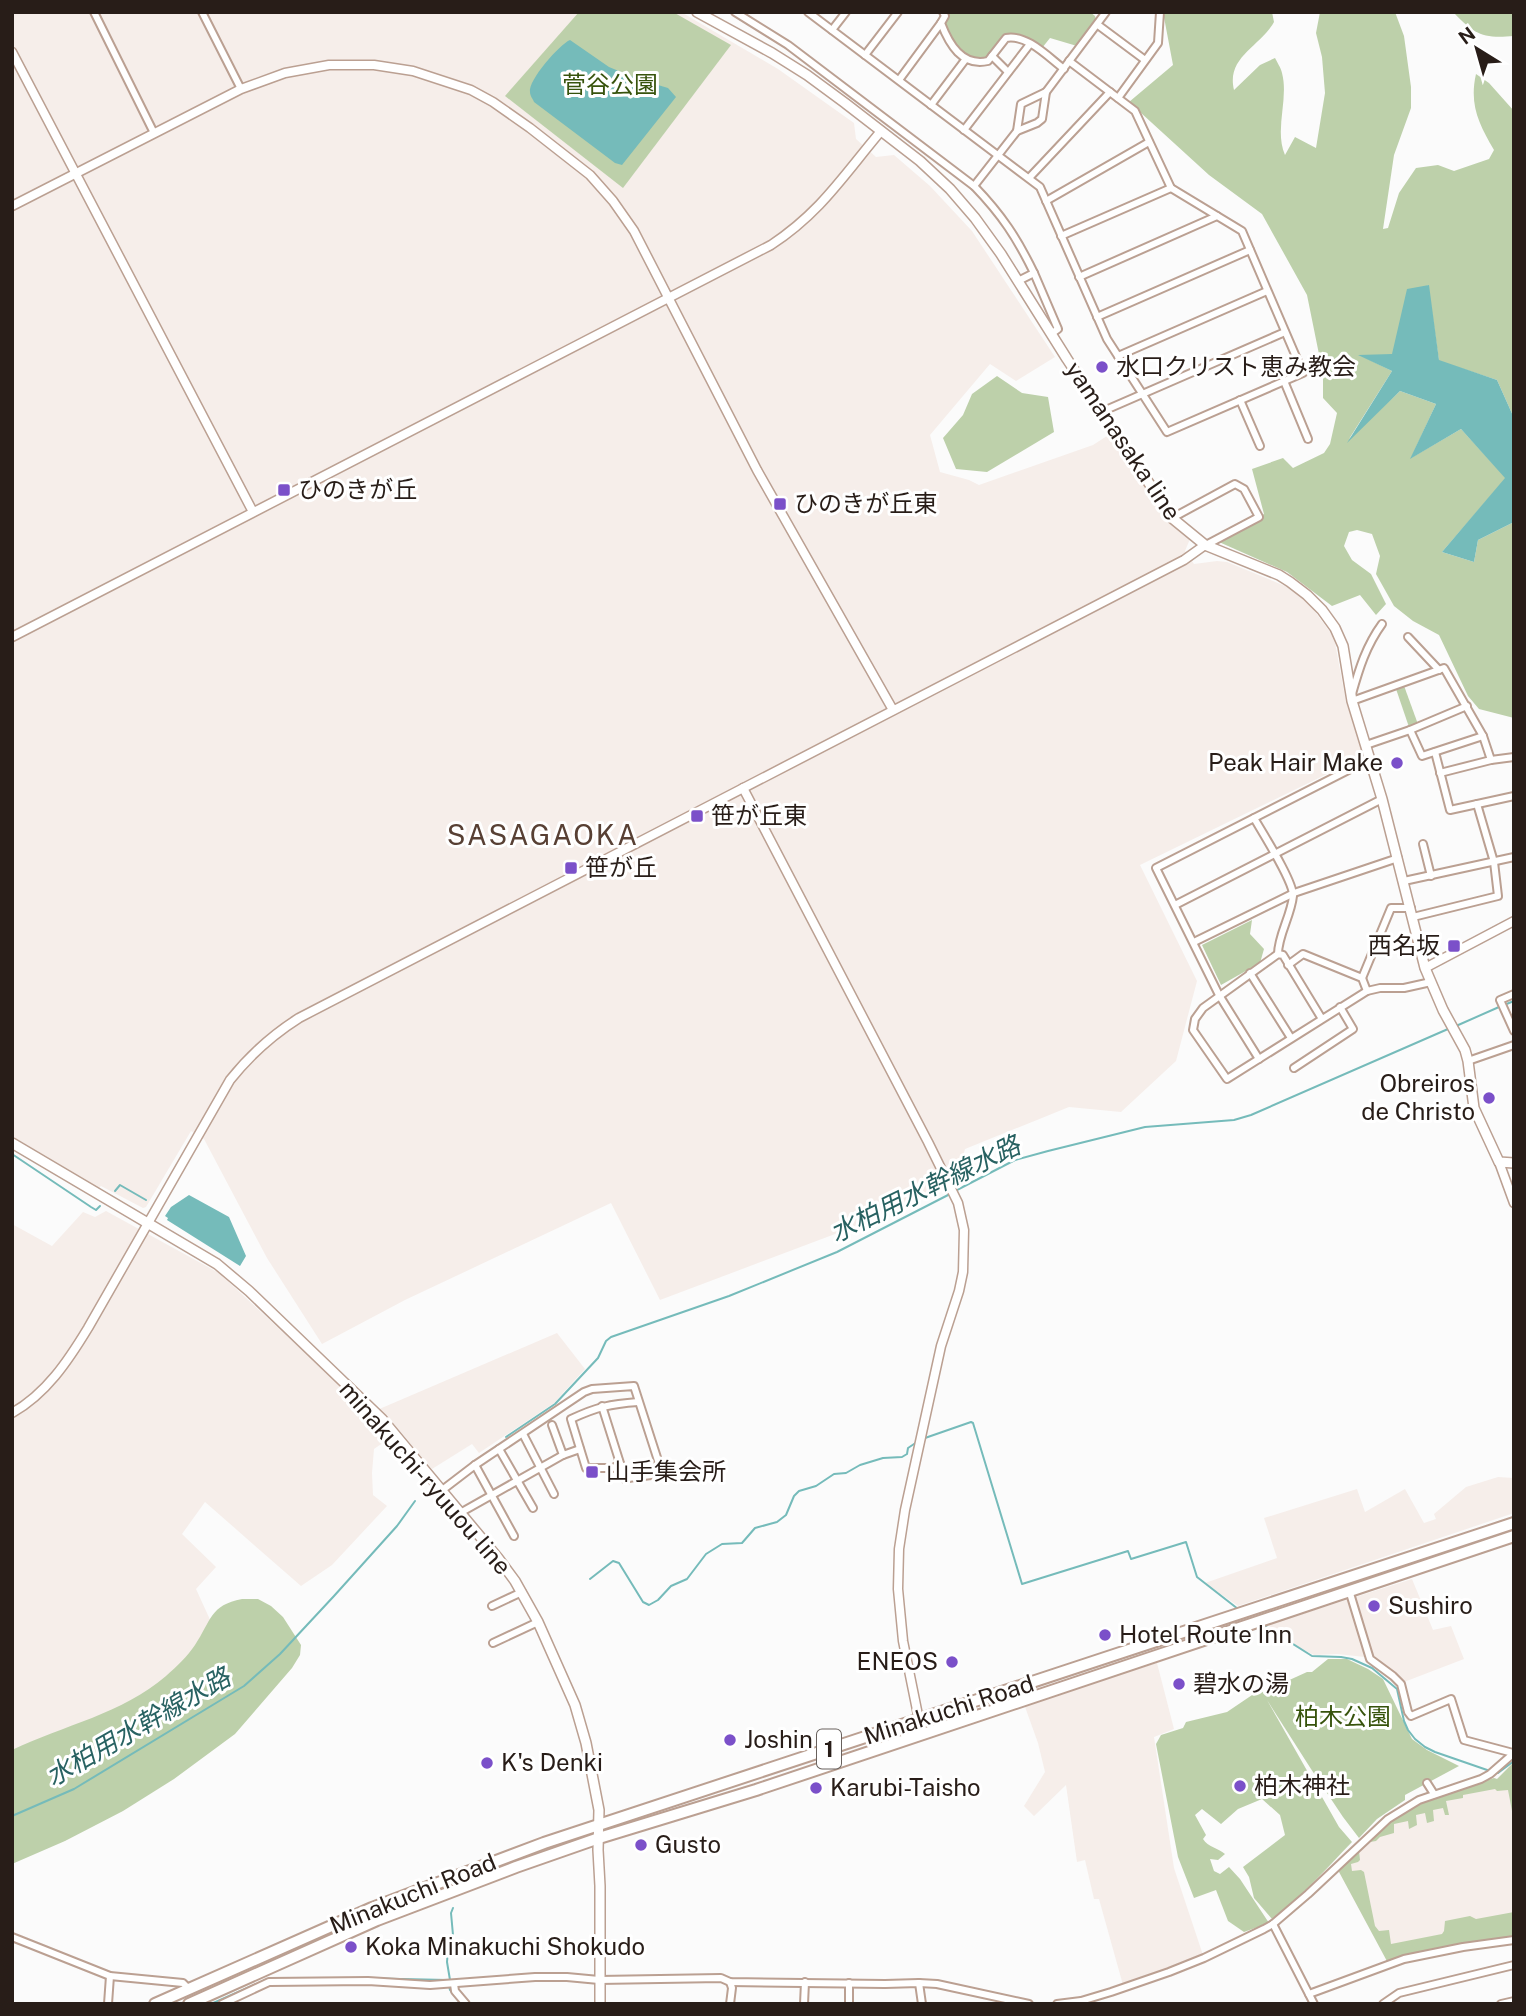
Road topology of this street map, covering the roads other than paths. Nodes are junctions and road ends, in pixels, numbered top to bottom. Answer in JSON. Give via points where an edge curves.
{"nodes":[{"id":1,"x":94,"y":12,"type":"edge"},
{"id":2,"x":202,"y":12,"type":"edge"},
{"id":3,"x":696,"y":12,"type":"edge"},
{"id":4,"x":808,"y":12,"type":"edge"},
{"id":5,"x":846,"y":12,"type":"edge"},
{"id":6,"x":898,"y":12,"type":"edge"},
{"id":7,"x":943,"y":12,"type":"edge"},
{"id":8,"x":1094,"y":12,"type":"edge"},
{"id":9,"x":1160,"y":12,"type":"edge"},
{"id":10,"x":740,"y":13,"type":"edge"},
{"id":11,"x":1102,"y":18,"type":"edge"},
{"id":12,"x":941,"y":23,"type":"junction"},
{"id":13,"x":832,"y":30,"type":"junction"},
{"id":14,"x":1030,"y":44,"type":"junction"},
{"id":15,"x":12,"y":52,"type":"edge"},
{"id":16,"x":865,"y":55,"type":"junction"},
{"id":17,"x":992,"y":56,"type":"junction"},
{"id":18,"x":965,"y":60,"type":"junction"},
{"id":19,"x":1145,"y":60,"type":"junction"},
{"id":20,"x":1069,"y":61,"type":"junction"},
{"id":21,"x":1064,"y":69,"type":"junction"},
{"id":22,"x":1008,"y":72,"type":"junction"},
{"id":23,"x":898,"y":80,"type":"junction"},
{"id":24,"x":241,"y":89,"type":"junction"},
{"id":25,"x":1046,"y":92,"type":"junction"},
{"id":26,"x":1110,"y":92,"type":"junction"},
{"id":27,"x":1118,"y":98,"type":"junction"},
{"id":28,"x":931,"y":105,"type":"junction"},
{"id":29,"x":964,"y":130,"type":"junction"},
{"id":30,"x":881,"y":131,"type":"junction"},
{"id":31,"x":1017,"y":131,"type":"junction"},
{"id":32,"x":154,"y":133,"type":"junction"},
{"id":33,"x":1149,"y":142,"type":"junction"},
{"id":34,"x":998,"y":156,"type":"junction"},
{"id":35,"x":77,"y":174,"type":"junction"},
{"id":36,"x":1029,"y":178,"type":"junction"},
{"id":37,"x":974,"y":186,"type":"junction"},
{"id":38,"x":1171,"y":188,"type":"junction"},
{"id":39,"x":1046,"y":201,"type":"junction"},
{"id":40,"x":12,"y":206,"type":"edge"},
{"id":41,"x":1217,"y":216,"type":"junction"},
{"id":42,"x":1061,"y":236,"type":"junction"},
{"id":43,"x":1250,"y":250,"type":"junction"},
{"id":44,"x":1034,"y":273,"type":"junction"},
{"id":45,"x":1079,"y":277,"type":"junction"},
{"id":46,"x":1018,"y":281,"type":"junction"},
{"id":47,"x":1267,"y":291,"type":"junction"},
{"id":48,"x":668,"y":298,"type":"junction"},
{"id":49,"x":1097,"y":317,"type":"junction"},
{"id":50,"x":1285,"y":332,"type":"junction"},
{"id":51,"x":1051,"y":334,"type":"junction"},
{"id":52,"x":1118,"y":356,"type":"junction"},
{"id":53,"x":1284,"y":381,"type":"junction"},
{"id":54,"x":1142,"y":394,"type":"junction"},
{"id":55,"x":1241,"y":400,"type":"junction"},
{"id":56,"x":1101,"y":412,"type":"junction"},
{"id":57,"x":1308,"y":439,"type":"dead end"},
{"id":58,"x":1260,"y":446,"type":"dead end"},
{"id":59,"x":253,"y":512,"type":"junction"},
{"id":60,"x":1172,"y":518,"type":"junction"},
{"id":61,"x":1205,"y":545,"type":"junction"},
{"id":62,"x":1382,"y":624,"type":"dead end"},
{"id":63,"x":12,"y":637,"type":"edge"},
{"id":64,"x":1408,"y":638,"type":"dead end"},
{"id":65,"x":1438,"y":670,"type":"junction"},
{"id":66,"x":1352,"y":698,"type":"junction"},
{"id":67,"x":1467,"y":706,"type":"junction"},
{"id":68,"x":893,"y":709,"type":"junction"},
{"id":69,"x":1410,"y":730,"type":"junction"},
{"id":70,"x":1483,"y":736,"type":"junction"},
{"id":71,"x":1366,"y":745,"type":"junction"},
{"id":72,"x":1434,"y":752,"type":"junction"},
{"id":73,"x":1514,"y":757,"type":"edge"},
{"id":74,"x":1370,"y":760,"type":"junction"},
{"id":75,"x":1491,"y":760,"type":"junction"},
{"id":76,"x":1440,"y":773,"type":"junction"},
{"id":77,"x":743,"y":788,"type":"junction"},
{"id":78,"x":1514,"y":796,"type":"edge"},
{"id":79,"x":1382,"y":799,"type":"junction"},
{"id":80,"x":1478,"y":804,"type":"junction"},
{"id":81,"x":1254,"y":818,"type":"junction"},
{"id":82,"x":1423,"y":845,"type":"dead end"},
{"id":83,"x":1275,"y":855,"type":"junction"},
{"id":84,"x":1514,"y":857,"type":"edge"},
{"id":85,"x":1398,"y":859,"type":"junction"},
{"id":86,"x":1494,"y":862,"type":"junction"},
{"id":87,"x":1431,"y":876,"type":"junction"},
{"id":88,"x":1404,"y":881,"type":"junction"},
{"id":89,"x":1294,"y":893,"type":"junction"},
{"id":90,"x":1175,"y":905,"type":"junction"},
{"id":91,"x":1412,"y":912,"type":"junction"},
{"id":92,"x":1514,"y":921,"type":"edge"},
{"id":93,"x":1194,"y":942,"type":"junction"},
{"id":94,"x":1278,"y":954,"type":"junction"},
{"id":95,"x":1288,"y":965,"type":"junction"},
{"id":96,"x":1425,"y":968,"type":"junction"},
{"id":97,"x":1250,"y":973,"type":"junction"},
{"id":98,"x":1363,"y":978,"type":"junction"},
{"id":99,"x":1431,"y":982,"type":"junction"},
{"id":100,"x":1367,"y":991,"type":"junction"},
{"id":101,"x":1514,"y":993,"type":"edge"},
{"id":102,"x":1219,"y":995,"type":"junction"},
{"id":103,"x":1340,"y":1007,"type":"junction"},
{"id":104,"x":1322,"y":1019,"type":"junction"},
{"id":105,"x":1514,"y":1031,"type":"edge"},
{"id":106,"x":1291,"y":1038,"type":"junction"},
{"id":107,"x":1514,"y":1045,"type":"edge"},
{"id":108,"x":1259,"y":1059,"type":"junction"},
{"id":109,"x":1468,"y":1061,"type":"junction"},
{"id":110,"x":1294,"y":1068,"type":"dead end"},
{"id":111,"x":12,"y":1143,"type":"edge"},
{"id":112,"x":1499,"y":1162,"type":"junction"},
{"id":113,"x":1514,"y":1163,"type":"edge"},
{"id":114,"x":1514,"y":1203,"type":"edge"},
{"id":115,"x":147,"y":1223,"type":"junction"},
{"id":116,"x":638,"y":1402,"type":"junction"},
{"id":117,"x":602,"y":1406,"type":"junction"},
{"id":118,"x":12,"y":1413,"type":"edge"},
{"id":119,"x":552,"y":1425,"type":"dead end"},
{"id":120,"x":523,"y":1434,"type":"junction"},
{"id":121,"x":499,"y":1449,"type":"junction"},
{"id":122,"x":580,"y":1449,"type":"junction"},
{"id":123,"x":563,"y":1455,"type":"junction"},
{"id":124,"x":620,"y":1464,"type":"junction"},
{"id":125,"x":475,"y":1465,"type":"junction"},
{"id":126,"x":540,"y":1468,"type":"junction"},
{"id":127,"x":517,"y":1481,"type":"junction"},
{"id":128,"x":441,"y":1490,"type":"junction"},
{"id":129,"x":554,"y":1494,"type":"dead end"},
{"id":130,"x":491,"y":1495,"type":"junction"},
{"id":131,"x":533,"y":1507,"type":"dead end"},
{"id":132,"x":460,"y":1513,"type":"junction"},
{"id":133,"x":1514,"y":1523,"type":"edge"},
{"id":134,"x":514,"y":1536,"type":"dead end"},
{"id":135,"x":1514,"y":1536,"type":"edge"},
{"id":136,"x":1349,"y":1590,"type":"junction"},
{"id":137,"x":522,"y":1592,"type":"junction"},
{"id":138,"x":492,"y":1606,"type":"dead end"},
{"id":139,"x":538,"y":1622,"type":"junction"},
{"id":140,"x":493,"y":1643,"type":"dead end"},
{"id":141,"x":919,"y":1720,"type":"junction"},
{"id":142,"x":918,"y":1735,"type":"junction"},
{"id":143,"x":1513,"y":1753,"type":"edge"},
{"id":144,"x":1427,"y":1783,"type":"dead end"},
{"id":145,"x":1434,"y":1794,"type":"junction"},
{"id":146,"x":599,"y":1824,"type":"junction"},
{"id":147,"x":599,"y":1838,"type":"junction"},
{"id":148,"x":1273,"y":1924,"type":"junction"},
{"id":149,"x":12,"y":1937,"type":"edge"},
{"id":150,"x":1514,"y":1940,"type":"edge"},
{"id":151,"x":1514,"y":1965,"type":"edge"},
{"id":152,"x":110,"y":1976,"type":"junction"},
{"id":153,"x":599,"y":1980,"type":"junction"},
{"id":154,"x":730,"y":1982,"type":"junction"},
{"id":155,"x":805,"y":1982,"type":"junction"},
{"id":156,"x":849,"y":1983,"type":"junction"},
{"id":157,"x":919,"y":1983,"type":"junction"},
{"id":158,"x":454,"y":1984,"type":"junction"},
{"id":159,"x":189,"y":1989,"type":"junction"},
{"id":160,"x":1309,"y":1994,"type":"junction"},
{"id":161,"x":1514,"y":2001,"type":"edge"},
{"id":162,"x":1389,"y":2002,"type":"edge"},
{"id":163,"x":108,"y":2004,"type":"edge"},
{"id":164,"x":155,"y":2004,"type":"edge"},
{"id":165,"x":189,"y":2004,"type":"edge"},
{"id":166,"x":222,"y":2004,"type":"edge"},
{"id":167,"x":466,"y":2004,"type":"edge"},
{"id":168,"x":600,"y":2004,"type":"edge"},
{"id":169,"x":730,"y":2004,"type":"edge"},
{"id":170,"x":804,"y":2004,"type":"edge"},
{"id":171,"x":849,"y":2004,"type":"edge"},
{"id":172,"x":922,"y":2004,"type":"edge"},
{"id":173,"x":1029,"y":2004,"type":"edge"},
{"id":174,"x":1057,"y":2004,"type":"edge"},
{"id":175,"x":1314,"y":2004,"type":"edge"},
{"id":176,"x":1501,"y":2004,"type":"edge"}],
"edges":[{"from":1,"to":32,"type":"street"},
{"from":2,"to":24,"type":"street"},
{"from":3,"to":30,"type":"main road","name":"yamanasaka line","via":[[807,75]]},
{"from":4,"to":13,"type":"street"},
{"from":5,"to":13,"type":"street"},
{"from":6,"to":16,"type":"street"},
{"from":7,"to":12,"type":"street"},
{"from":8,"to":11,"type":"street"},
{"from":9,"to":19,"type":"street","via":[[1158,43]]},
{"from":10,"to":37,"type":"street"},
{"from":11,"to":19,"type":"street"},
{"from":11,"to":20,"type":"street"},
{"from":12,"to":18,"type":"street","via":[[949,44]]},
{"from":12,"to":23,"type":"street"},
{"from":13,"to":16,"type":"street"},
{"from":14,"to":17,"type":"street","via":[[1010,36]]},
{"from":14,"to":21,"type":"street"},
{"from":14,"to":22,"type":"street"},
{"from":15,"to":35,"type":"street"},
{"from":16,"to":23,"type":"street"},
{"from":17,"to":18,"type":"street","via":[[983,62]]},
{"from":17,"to":22,"type":"street"},
{"from":18,"to":28,"type":"street"},
{"from":19,"to":27,"type":"street"},
{"from":20,"to":21,"type":"street"},
{"from":20,"to":26,"type":"street"},
{"from":21,"to":25,"type":"street"},
{"from":22,"to":29,"type":"street"},
{"from":23,"to":28,"type":"street"},
{"from":24,"to":32,"type":"street"},
{"from":24,"to":48,"type":"street","via":[[285,73],[329,65],[374,65],[414,71],[471,90],[494,102],[590,175],[634,231]]},
{"from":25,"to":31,"type":"street","via":[[1021,104]]},
{"from":25,"to":31,"type":"street","via":[[1042,119]]},
{"from":26,"to":27,"type":"street"},
{"from":26,"to":36,"type":"street"},
{"from":27,"to":33,"type":"street","via":[[1135,111]]},
{"from":28,"to":29,"type":"street"},
{"from":29,"to":34,"type":"street"},
{"from":30,"to":46,"type":"main road","name":"yamanasaka line","via":[[950,189]]},
{"from":30,"to":48,"type":"street","via":[[825,201],[798,226],[771,245]]},
{"from":31,"to":34,"type":"street"},
{"from":32,"to":35,"type":"street"},
{"from":33,"to":38,"type":"street"},
{"from":33,"to":39,"type":"street"},
{"from":34,"to":36,"type":"street"},
{"from":34,"to":37,"type":"street"},
{"from":35,"to":40,"type":"street"},
{"from":35,"to":59,"type":"street"},
{"from":36,"to":39,"type":"street"},
{"from":37,"to":44,"type":"street","via":[[1011,229]]},
{"from":38,"to":41,"type":"street"},
{"from":38,"to":42,"type":"street"},
{"from":39,"to":42,"type":"street"},
{"from":41,"to":43,"type":"street","via":[[1242,231]]},
{"from":41,"to":45,"type":"street"},
{"from":42,"to":45,"type":"street"},
{"from":43,"to":47,"type":"street"},
{"from":43,"to":49,"type":"street"},
{"from":44,"to":46,"type":"street"},
{"from":44,"to":51,"type":"street","via":[[1058,329]]},
{"from":45,"to":49,"type":"street"},
{"from":46,"to":51,"type":"main road","name":"yamanasaka line"},
{"from":47,"to":50,"type":"street"},
{"from":47,"to":52,"type":"street"},
{"from":48,"to":59,"type":"street"},
{"from":48,"to":68,"type":"street","via":[[765,485]]},
{"from":49,"to":52,"type":"street"},
{"from":50,"to":53,"type":"street","via":[[1303,373]]},
{"from":50,"to":54,"type":"street"},
{"from":51,"to":56,"type":"main road","name":"yamanasaka line"},
{"from":52,"to":54,"type":"street"},
{"from":53,"to":55,"type":"street"},
{"from":53,"to":57,"type":"street"},
{"from":54,"to":55,"type":"street","via":[[1167,432]]},
{"from":54,"to":56,"type":"street"},
{"from":55,"to":58,"type":"street"},
{"from":56,"to":60,"type":"main road","name":"yamanasaka line"},
{"from":59,"to":63,"type":"street"},
{"from":60,"to":61,"type":"main road","name":"yamanasaka line"},
{"from":60,"to":61,"type":"street","via":[[1235,484],[1244,489],[1259,517]]},
{"from":61,"to":66,"type":"main road","name":"yamanasaka line","via":[[1279,575],[1322,610],[1343,646]]},
{"from":61,"to":68,"type":"street","via":[[1184,560]]},
{"from":62,"to":66,"type":"street","via":[[1361,663]]},
{"from":64,"to":65,"type":"street"},
{"from":65,"to":66,"type":"street"},
{"from":65,"to":67,"type":"street","via":[[1444,668]]},
{"from":66,"to":71,"type":"main road","name":"yamanasaka line"},
{"from":67,"to":69,"type":"street"},
{"from":67,"to":70,"type":"street"},
{"from":68,"to":77,"type":"street"},
{"from":69,"to":71,"type":"street"},
{"from":69,"to":72,"type":"street","via":[[1422,757]]},
{"from":70,"to":72,"type":"street"},
{"from":70,"to":75,"type":"street"},
{"from":71,"to":74,"type":"main road","name":"yamanasaka line"},
{"from":72,"to":76,"type":"street"},
{"from":73,"to":75,"type":"street"},
{"from":74,"to":79,"type":"main road","name":"yamanasaka line"},
{"from":74,"to":81,"type":"street"},
{"from":75,"to":76,"type":"street"},
{"from":76,"to":80,"type":"street","via":[[1450,810]]},
{"from":77,"to":115,"type":"street","via":[[276,1034],[230,1080]]},
{"from":77,"to":141,"type":"street","via":[[911,1108],[958,1203],[964,1230],[963,1272],[941,1346],[899,1549],[904,1641]]},
{"from":78,"to":80,"type":"street"},
{"from":79,"to":83,"type":"street"},
{"from":79,"to":85,"type":"main road","name":"yamanasaka line"},
{"from":80,"to":86,"type":"street"},
{"from":81,"to":83,"type":"street"},
{"from":81,"to":90,"type":"street","via":[[1156,868]]},
{"from":82,"to":87,"type":"street"},
{"from":83,"to":89,"type":"street"},
{"from":83,"to":90,"type":"street"},
{"from":84,"to":86,"type":"street"},
{"from":85,"to":88,"type":"main road","name":"yamanasaka line"},
{"from":85,"to":89,"type":"street"},
{"from":86,"to":87,"type":"street"},
{"from":86,"to":91,"type":"street","via":[[1498,896]]},
{"from":87,"to":88,"type":"street"},
{"from":88,"to":91,"type":"main road","name":"yamanasaka line"},
{"from":89,"to":93,"type":"street"},
{"from":89,"to":94,"type":"street"},
{"from":90,"to":93,"type":"street"},
{"from":91,"to":96,"type":"main road","name":"yamanasaka line"},
{"from":91,"to":98,"type":"street","via":[[1391,908]]},
{"from":92,"to":96,"type":"street"},
{"from":93,"to":102,"type":"street"},
{"from":94,"to":95,"type":"street"},
{"from":94,"to":97,"type":"street"},
{"from":95,"to":98,"type":"street","via":[[1303,954]]},
{"from":95,"to":104,"type":"street"},
{"from":96,"to":99,"type":"main road","name":"yamanasaka line"},
{"from":97,"to":102,"type":"street"},
{"from":97,"to":106,"type":"street"},
{"from":98,"to":100,"type":"street"},
{"from":99,"to":100,"type":"street"},
{"from":99,"to":109,"type":"main road","name":"yamanasaka line"},
{"from":100,"to":103,"type":"street"},
{"from":101,"to":105,"type":"street","via":[[1500,1000]]},
{"from":102,"to":108,"type":"street"},
{"from":102,"to":108,"type":"street","via":[[1203,1008],[1193,1030],[1227,1079]]},
{"from":103,"to":104,"type":"street"},
{"from":103,"to":110,"type":"street","via":[[1353,1029]]},
{"from":104,"to":106,"type":"street"},
{"from":106,"to":108,"type":"street"},
{"from":107,"to":109,"type":"street"},
{"from":109,"to":112,"type":"main road","name":"yamanasaka line","via":[[1474,1108]]},
{"from":111,"to":115,"type":"main road","name":"minakuchi-ryuuou line"},
{"from":112,"to":113,"type":"main road"},
{"from":112,"to":114,"type":"street"},
{"from":115,"to":118,"type":"street","via":[[64,1366]]},
{"from":115,"to":128,"type":"main road","name":"minakuchi-ryuuou line","via":[[217,1264],[249,1291],[382,1419]]},
{"from":116,"to":117,"type":"street"},
{"from":116,"to":120,"type":"street","via":[[634,1386],[588,1390]]},
{"from":116,"to":124,"type":"street","via":[[662,1473],[625,1479]]},
{"from":117,"to":122,"type":"street","via":[[571,1419]]},
{"from":117,"to":124,"type":"street"},
{"from":119,"to":123,"type":"street"},
{"from":120,"to":121,"type":"street"},
{"from":120,"to":126,"type":"street"},
{"from":121,"to":125,"type":"street"},
{"from":121,"to":127,"type":"street"},
{"from":122,"to":123,"type":"street"},
{"from":122,"to":124,"type":"street","via":[[586,1468]]},
{"from":123,"to":126,"type":"street"},
{"from":125,"to":128,"type":"street"},
{"from":125,"to":130,"type":"street"},
{"from":126,"to":127,"type":"street"},
{"from":126,"to":129,"type":"street"},
{"from":127,"to":130,"type":"street"},
{"from":127,"to":131,"type":"street"},
{"from":128,"to":132,"type":"main road","name":"minakuchi-ryuuou line"},
{"from":130,"to":132,"type":"street"},
{"from":130,"to":134,"type":"street"},
{"from":132,"to":137,"type":"main road","name":"minakuchi-ryuuou line"},
{"from":133,"to":141,"type":"highway","name":"Minakuchi Road","number":"1"},
{"from":135,"to":136,"type":"highway","name":"Minakuchi Road","number":"1"},
{"from":136,"to":142,"type":"highway","name":"Minakuchi Road","number":"1"},
{"from":136,"to":143,"type":"street","via":[[1370,1659],[1401,1684],[1410,1716],[1451,1699],[1464,1740]]},
{"from":137,"to":138,"type":"street"},
{"from":137,"to":139,"type":"main road","name":"minakuchi-ryuuou line"},
{"from":139,"to":140,"type":"street"},
{"from":139,"to":146,"type":"main road","name":"minakuchi-ryuuou line","via":[[579,1717]]},
{"from":141,"to":142,"type":"street"},
{"from":141,"to":146,"type":"highway","name":"Minakuchi Road","number":"1"},
{"from":142,"to":147,"type":"highway","name":"Minakuchi Road","number":"1"},
{"from":143,"to":145,"type":"street","via":[[1481,1779]]},
{"from":144,"to":145,"type":"street"},
{"from":145,"to":148,"type":"street","via":[[1388,1819]]},
{"from":146,"to":147,"type":"main road","name":"minakuchi-ryuuou line"},
{"from":146,"to":159,"type":"highway","name":"Minakuchi Road","number":"1","via":[[372,1908]]},
{"from":147,"to":153,"type":"main road","name":"minakuchi-ryuuou line"},
{"from":147,"to":165,"type":"highway","name":"Minakuchi Road","number":"1","via":[[376,1920]]},
{"from":148,"to":160,"type":"street"},
{"from":148,"to":174,"type":"street","via":[[1169,1972],[1081,2001]]},
{"from":149,"to":152,"type":"street"},
{"from":150,"to":160,"type":"street","via":[[1404,1959]]},
{"from":151,"to":162,"type":"street","via":[[1399,1993]]},
{"from":152,"to":159,"type":"street","via":[[183,1983]]},
{"from":152,"to":163,"type":"street"},
{"from":153,"to":154,"type":"street","via":[[721,1978]]},
{"from":153,"to":158,"type":"street","via":[[567,1976]]},
{"from":153,"to":168,"type":"main road","name":"minakuchi-ryuuou line"},
{"from":154,"to":155,"type":"street"},
{"from":154,"to":169,"type":"street"},
{"from":155,"to":156,"type":"street"},
{"from":155,"to":170,"type":"street"},
{"from":156,"to":157,"type":"street"},
{"from":156,"to":171,"type":"street"},
{"from":157,"to":172,"type":"street"},
{"from":157,"to":173,"type":"street"},
{"from":158,"to":166,"type":"street","via":[[269,1982]]},
{"from":158,"to":167,"type":"street"},
{"from":159,"to":164,"type":"highway","name":"Minakuchi Road","number":"1"},
{"from":160,"to":175,"type":"street"},
{"from":161,"to":176,"type":"street"}]}
